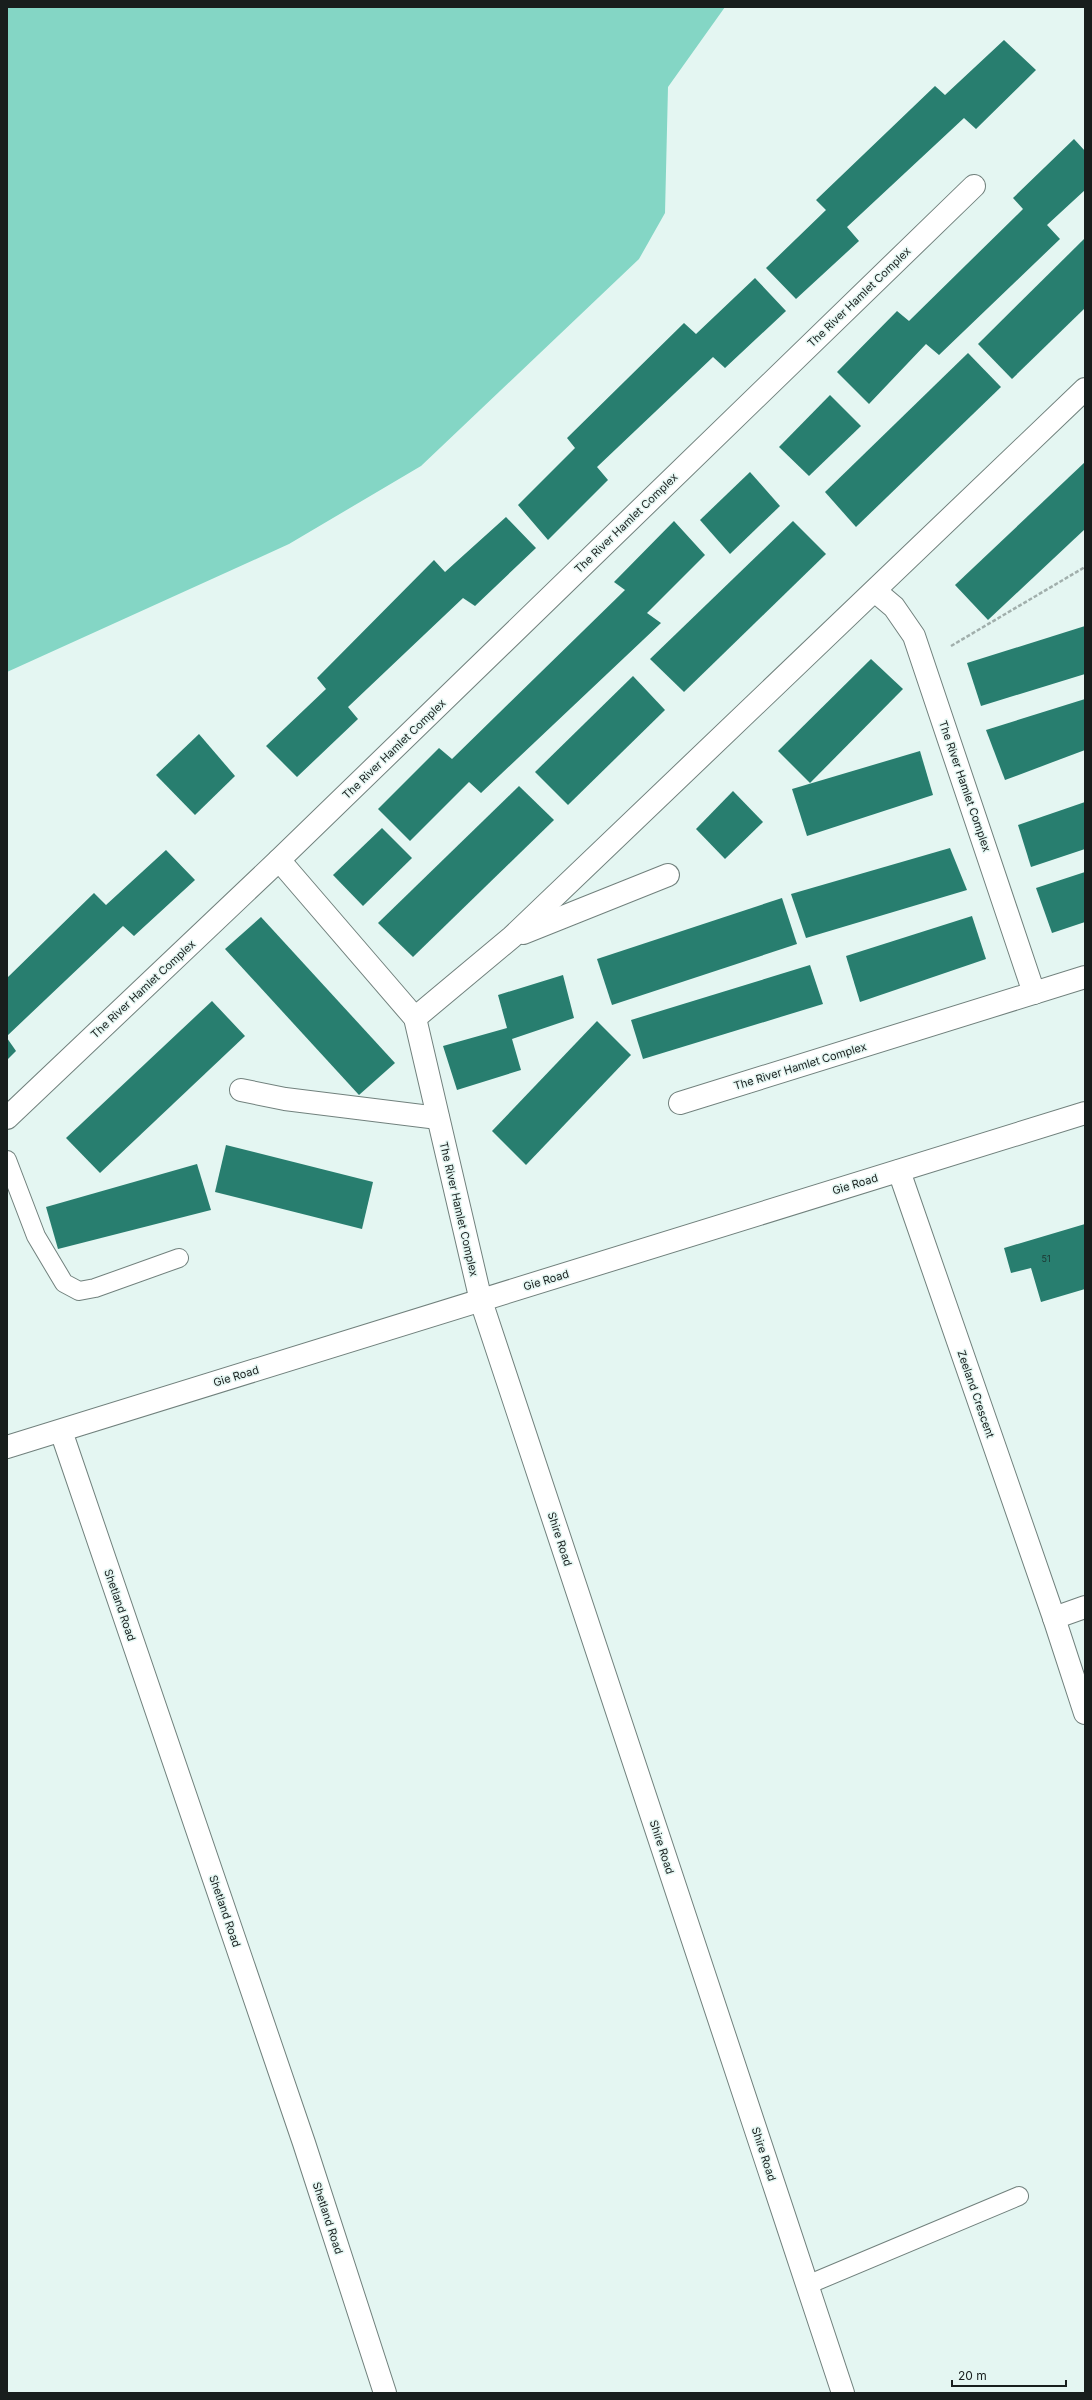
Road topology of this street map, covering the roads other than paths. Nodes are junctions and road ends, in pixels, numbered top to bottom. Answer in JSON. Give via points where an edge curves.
{"nodes":[{"id":1,"x":974,"y":186,"type":"dead end"},
{"id":2,"x":1085,"y":389,"type":"edge"},
{"id":3,"x":875,"y":591,"type":"junction"},
{"id":4,"x":279,"y":860,"type":"junction"},
{"id":5,"x":668,"y":875,"type":"dead end"},
{"id":6,"x":512,"y":937,"type":"junction"},
{"id":7,"x":1085,"y":977,"type":"edge"},
{"id":8,"x":1034,"y":993,"type":"junction"},
{"id":9,"x":415,"y":1018,"type":"junction"},
{"id":10,"x":241,"y":1090,"type":"dead end"},
{"id":11,"x":680,"y":1103,"type":"dead end"},
{"id":12,"x":1085,"y":1113,"type":"edge"},
{"id":13,"x":7,"y":1118,"type":"edge"},
{"id":14,"x":438,"y":1118,"type":"junction"},
{"id":15,"x":7,"y":1160,"type":"edge"},
{"id":16,"x":899,"y":1171,"type":"junction"},
{"id":17,"x":179,"y":1258,"type":"dead end"},
{"id":18,"x":481,"y":1300,"type":"junction"},
{"id":19,"x":61,"y":1431,"type":"junction"},
{"id":20,"x":7,"y":1448,"type":"edge"},
{"id":21,"x":1085,"y":1607,"type":"edge"},
{"id":22,"x":1054,"y":1618,"type":"junction"},
{"id":23,"x":1085,"y":1713,"type":"edge"},
{"id":24,"x":1019,"y":2196,"type":"dead end"},
{"id":25,"x":807,"y":2285,"type":"junction"},
{"id":26,"x":385,"y":2393,"type":"edge"},
{"id":27,"x":843,"y":2393,"type":"edge"}],
"edges":[{"from":1,"to":4,"type":"street","name":"The River Hamlet Complex"},
{"from":2,"to":3,"type":"street"},
{"from":3,"to":6,"type":"street"},
{"from":3,"to":8,"type":"street","name":"The River Hamlet Complex","via":[[894,607],[914,636]]},
{"from":4,"to":9,"type":"street","name":"The River Hamlet Complex"},
{"from":4,"to":13,"type":"street","name":"The River Hamlet Complex"},
{"from":5,"to":6,"type":"street"},
{"from":6,"to":9,"type":"street"},
{"from":7,"to":8,"type":"street","name":"The River Hamlet Complex"},
{"from":8,"to":11,"type":"street","name":"The River Hamlet Complex"},
{"from":9,"to":14,"type":"street","name":"The River Hamlet Complex"},
{"from":10,"to":14,"type":"street","via":[[285,1099]]},
{"from":12,"to":16,"type":"street","name":"Gie Road"},
{"from":14,"to":18,"type":"street","name":"The River Hamlet Complex"},
{"from":15,"to":17,"type":"lane","via":[[36,1236],[64,1284],[79,1291],[96,1288]]},
{"from":16,"to":18,"type":"street","name":"Gie Road"},
{"from":16,"to":22,"type":"street","name":"Zeeland Crescent"},
{"from":18,"to":19,"type":"street","name":"Gie Road"},
{"from":18,"to":25,"type":"street","name":"Shire Road"},
{"from":19,"to":20,"type":"street","name":"Gie Road"},
{"from":19,"to":26,"type":"street","name":"Shetland Road","via":[[302,2136]]},
{"from":21,"to":22,"type":"street"},
{"from":22,"to":23,"type":"street","name":"Zeeland Crescent"},
{"from":24,"to":25,"type":"lane"},
{"from":25,"to":27,"type":"street","name":"Shire Road"}]}
